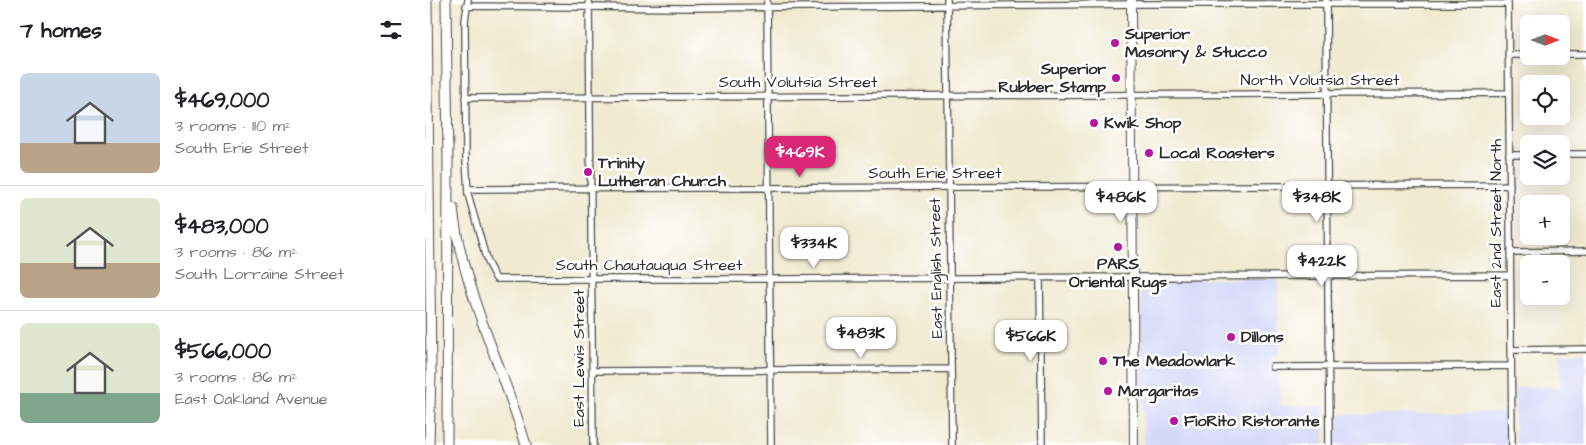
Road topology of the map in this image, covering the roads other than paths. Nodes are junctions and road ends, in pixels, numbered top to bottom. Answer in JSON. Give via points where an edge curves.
{"nodes":[{"id":1,"x":427,"y":0,"type":"edge"},
{"id":2,"x":446,"y":0,"type":"edge"},
{"id":3,"x":450,"y":0,"type":"edge"},
{"id":4,"x":589,"y":0,"type":"edge"},
{"id":5,"x":947,"y":2,"type":"edge"},
{"id":6,"x":1131,"y":2,"type":"edge"},
{"id":7,"x":1326,"y":2,"type":"edge"},
{"id":8,"x":1508,"y":2,"type":"edge"},
{"id":9,"x":467,"y":3,"type":"edge"},
{"id":10,"x":767,"y":3,"type":"edge"},
{"id":11,"x":589,"y":7,"type":"junction"},
{"id":12,"x":447,"y":36,"type":"junction"},
{"id":13,"x":425,"y":39,"type":"edge"},
{"id":14,"x":1570,"y":54,"type":"edge"},
{"id":15,"x":1586,"y":54,"type":"edge"},
{"id":16,"x":1509,"y":55,"type":"junction"},
{"id":17,"x":1520,"y":55,"type":"edge"},
{"id":18,"x":428,"y":60,"type":"junction"},
{"id":19,"x":1509,"y":93,"type":"junction"},
{"id":20,"x":1131,"y":94,"type":"junction"},
{"id":21,"x":1326,"y":94,"type":"junction"},
{"id":22,"x":948,"y":95,"type":"junction"},
{"id":23,"x":768,"y":96,"type":"junction"},
{"id":24,"x":590,"y":97,"type":"junction"},
{"id":25,"x":465,"y":98,"type":"junction"},
{"id":26,"x":1570,"y":154,"type":"edge"},
{"id":27,"x":1586,"y":154,"type":"edge"},
{"id":28,"x":1509,"y":155,"type":"junction"},
{"id":29,"x":1520,"y":155,"type":"edge"},
{"id":30,"x":448,"y":163,"type":"junction"},
{"id":31,"x":1510,"y":184,"type":"junction"},
{"id":32,"x":1133,"y":185,"type":"junction"},
{"id":33,"x":1327,"y":186,"type":"junction"},
{"id":34,"x":949,"y":187,"type":"junction"},
{"id":35,"x":769,"y":188,"type":"junction"},
{"id":36,"x":468,"y":189,"type":"junction"},
{"id":37,"x":591,"y":189,"type":"junction"},
{"id":38,"x":1586,"y":251,"type":"edge"},
{"id":39,"x":1510,"y":252,"type":"junction"},
{"id":40,"x":1510,"y":275,"type":"junction"},
{"id":41,"x":1327,"y":276,"type":"junction"},
{"id":42,"x":1040,"y":278,"type":"junction"},
{"id":43,"x":1133,"y":278,"type":"junction"},
{"id":44,"x":592,"y":279,"type":"junction"},
{"id":45,"x":770,"y":279,"type":"junction"},
{"id":46,"x":950,"y":279,"type":"junction"},
{"id":47,"x":1586,"y":349,"type":"edge"},
{"id":48,"x":1511,"y":350,"type":"junction"},
{"id":49,"x":1511,"y":366,"type":"junction"},
{"id":50,"x":1273,"y":367,"type":"dead end"},
{"id":51,"x":1328,"y":367,"type":"junction"},
{"id":52,"x":951,"y":369,"type":"junction"},
{"id":53,"x":771,"y":370,"type":"junction"},
{"id":54,"x":593,"y":371,"type":"junction"},
{"id":55,"x":425,"y":424,"type":"edge"},
{"id":56,"x":522,"y":432,"type":"junction"},
{"id":57,"x":429,"y":441,"type":"edge"},
{"id":58,"x":447,"y":441,"type":"edge"},
{"id":59,"x":526,"y":445,"type":"edge"},
{"id":60,"x":534,"y":445,"type":"edge"},
{"id":61,"x":593,"y":445,"type":"edge"},
{"id":62,"x":771,"y":445,"type":"edge"},
{"id":63,"x":952,"y":445,"type":"edge"},
{"id":64,"x":1042,"y":445,"type":"edge"},
{"id":65,"x":1134,"y":445,"type":"edge"},
{"id":66,"x":1329,"y":445,"type":"edge"},
{"id":67,"x":1512,"y":445,"type":"edge"}],
"edges":[{"from":1,"to":18,"type":"highway"},
{"from":2,"to":12,"type":"highway"},
{"from":3,"to":12,"type":"highway"},
{"from":4,"to":11,"type":"street","name":"East Lewis Street"},
{"from":5,"to":6,"type":"street"},
{"from":5,"to":10,"type":"street"},
{"from":5,"to":22,"type":"street","name":"East English Street"},
{"from":6,"to":7,"type":"street"},
{"from":6,"to":20,"type":"main road"},
{"from":7,"to":8,"type":"street"},
{"from":7,"to":21,"type":"street"},
{"from":8,"to":16,"type":"street","name":"East 2nd Street North"},
{"from":9,"to":11,"type":"street"},
{"from":9,"to":25,"type":"street"},
{"from":10,"to":11,"type":"street"},
{"from":10,"to":23,"type":"street"},
{"from":11,"to":24,"type":"street","name":"East Lewis Street"},
{"from":12,"to":30,"type":"highway"},
{"from":13,"to":18,"type":"highway"},
{"from":14,"to":15,"type":"street"},
{"from":16,"to":17,"type":"street"},
{"from":16,"to":19,"type":"street","name":"East 2nd Street North"},
{"from":18,"to":57,"type":"highway"},
{"from":19,"to":21,"type":"street","name":"North Volutsia Street"},
{"from":19,"to":28,"type":"street","name":"East 2nd Street North"},
{"from":20,"to":21,"type":"street","name":"North Volutsia Street"},
{"from":20,"to":22,"type":"street","name":"South Volutsia Street"},
{"from":20,"to":32,"type":"main road"},
{"from":21,"to":33,"type":"street"},
{"from":22,"to":23,"type":"street","name":"South Volutsia Street"},
{"from":22,"to":34,"type":"street","name":"East English Street"},
{"from":23,"to":24,"type":"street","name":"South Volutsia Street"},
{"from":23,"to":35,"type":"street"},
{"from":24,"to":25,"type":"street","name":"South Volutsia Street"},
{"from":24,"to":37,"type":"street","name":"East Lewis Street"},
{"from":25,"to":36,"type":"street"},
{"from":26,"to":27,"type":"street"},
{"from":28,"to":29,"type":"street"},
{"from":28,"to":31,"type":"street","name":"East 2nd Street North"},
{"from":30,"to":56,"type":"highway","via":[[455,229],[463,264]]},
{"from":30,"to":58,"type":"highway"},
{"from":31,"to":33,"type":"street","name":"South Erie Street"},
{"from":31,"to":39,"type":"street","name":"East 2nd Street North"},
{"from":32,"to":33,"type":"street","name":"South Erie Street"},
{"from":32,"to":34,"type":"street","name":"South Erie Street"},
{"from":32,"to":43,"type":"main road"},
{"from":33,"to":41,"type":"street"},
{"from":34,"to":35,"type":"street","name":"South Erie Street"},
{"from":34,"to":46,"type":"street","name":"East English Street"},
{"from":35,"to":37,"type":"street","name":"South Erie Street"},
{"from":35,"to":45,"type":"street"},
{"from":36,"to":37,"type":"street","name":"South Erie Street"},
{"from":36,"to":44,"type":"street","name":"South Chautauqua Street","via":[[487,262],[496,279]]},
{"from":37,"to":44,"type":"street","name":"East Lewis Street"},
{"from":38,"to":39,"type":"street"},
{"from":39,"to":40,"type":"street","name":"East 2nd Street North"},
{"from":40,"to":41,"type":"street","name":"South Chautauqua Street"},
{"from":40,"to":48,"type":"street","name":"East 2nd Street North"},
{"from":41,"to":43,"type":"street","name":"South Chautauqua Street"},
{"from":41,"to":51,"type":"street"},
{"from":42,"to":43,"type":"street","name":"South Chautauqua Street"},
{"from":42,"to":46,"type":"street","name":"South Chautauqua Street"},
{"from":42,"to":64,"type":"street"},
{"from":43,"to":65,"type":"main road"},
{"from":44,"to":45,"type":"street","name":"South Chautauqua Street"},
{"from":44,"to":54,"type":"street","name":"East Lewis Street"},
{"from":45,"to":46,"type":"street","name":"South Chautauqua Street"},
{"from":45,"to":53,"type":"street"},
{"from":46,"to":52,"type":"street","name":"East English Street"},
{"from":47,"to":48,"type":"street"},
{"from":48,"to":49,"type":"street","name":"East 2nd Street North"},
{"from":49,"to":51,"type":"street"},
{"from":49,"to":67,"type":"street","name":"East 2nd Street North"},
{"from":50,"to":51,"type":"street"},
{"from":51,"to":66,"type":"street"},
{"from":52,"to":53,"type":"street"},
{"from":52,"to":63,"type":"street","name":"East English Street"},
{"from":53,"to":54,"type":"street"},
{"from":53,"to":62,"type":"street"},
{"from":54,"to":61,"type":"street","name":"East Lewis Street"},
{"from":55,"to":57,"type":"highway"},
{"from":56,"to":59,"type":"highway"},
{"from":56,"to":60,"type":"highway"}]}
